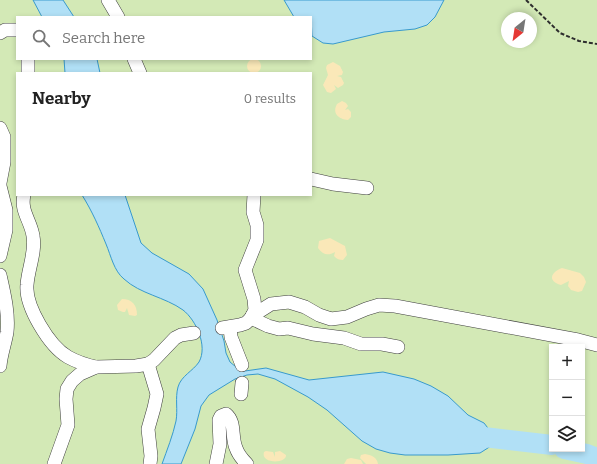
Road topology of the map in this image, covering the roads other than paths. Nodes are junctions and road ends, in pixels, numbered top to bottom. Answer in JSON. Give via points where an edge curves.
{"nodes":[{"id":1,"x":108,"y":0,"type":"edge"},
{"id":2,"x":117,"y":16,"type":"edge"},
{"id":3,"x":16,"y":30,"type":"edge"},
{"id":4,"x":0,"y":33,"type":"edge"},
{"id":5,"x":28,"y":60,"type":"edge"},
{"id":6,"x":134,"y":60,"type":"edge"},
{"id":7,"x":28,"y":72,"type":"edge"},
{"id":8,"x":140,"y":72,"type":"edge"},
{"id":9,"x":0,"y":128,"type":"edge"},
{"id":10,"x":312,"y":179,"type":"edge"},
{"id":11,"x":0,"y":183,"type":"edge"},
{"id":12,"x":0,"y":186,"type":"edge"},
{"id":13,"x":368,"y":188,"type":"dead end"},
{"id":14,"x":24,"y":196,"type":"edge"},
{"id":15,"x":254,"y":196,"type":"edge"},
{"id":16,"x":0,"y":256,"type":"edge"},
{"id":17,"x":0,"y":275,"type":"edge"},
{"id":18,"x":252,"y":317,"type":"junction"},
{"id":19,"x":194,"y":333,"type":"dead end"},
{"id":20,"x":597,"y":346,"type":"edge"},
{"id":21,"x":398,"y":347,"type":"dead end"},
{"id":22,"x":148,"y":364,"type":"junction"},
{"id":23,"x":242,"y":365,"type":"dead end"},
{"id":24,"x":0,"y":366,"type":"edge"},
{"id":25,"x":96,"y":367,"type":"junction"},
{"id":26,"x":54,"y":464,"type":"edge"},
{"id":27,"x":150,"y":464,"type":"edge"},
{"id":28,"x":216,"y":464,"type":"edge"},
{"id":29,"x":247,"y":464,"type":"edge"}],
"edges":[{"from":1,"to":2,"type":"lane"},
{"from":3,"to":4,"type":"lane","via":[[5,30]]},
{"from":5,"to":7,"type":"lane"},
{"from":6,"to":8,"type":"lane"},
{"from":9,"to":11,"type":"lane","via":[[4,137],[4,162]]},
{"from":10,"to":13,"type":"lane"},
{"from":12,"to":16,"type":"lane","via":[[6,210],[6,230]]},
{"from":14,"to":25,"type":"lane","via":[[22,204],[33,236],[27,285],[31,309],[46,335],[66,356],[79,363]]},
{"from":15,"to":18,"type":"lane","via":[[253,212],[257,225],[257,240],[246,270],[254,299],[255,310]]},
{"from":17,"to":24,"type":"lane","via":[[7,332]]},
{"from":18,"to":20,"type":"lane","via":[[272,304],[289,302],[331,319],[347,317],[379,305],[395,306],[578,340]]},
{"from":18,"to":21,"type":"lane","via":[[279,329],[288,328],[344,338],[360,344]]},
{"from":18,"to":23,"type":"lane","via":[[240,325],[226,327]]},
{"from":19,"to":22,"type":"lane","via":[[175,338]]},
{"from":22,"to":25,"type":"lane"},
{"from":22,"to":27,"type":"lane","via":[[157,394],[148,430]]},
{"from":25,"to":26,"type":"lane","via":[[72,380],[67,389],[68,425]]},
{"from":28,"to":29,"type":"lane","via":[[220,444],[220,420],[221,416],[226,414],[232,423],[236,450]]}]}
